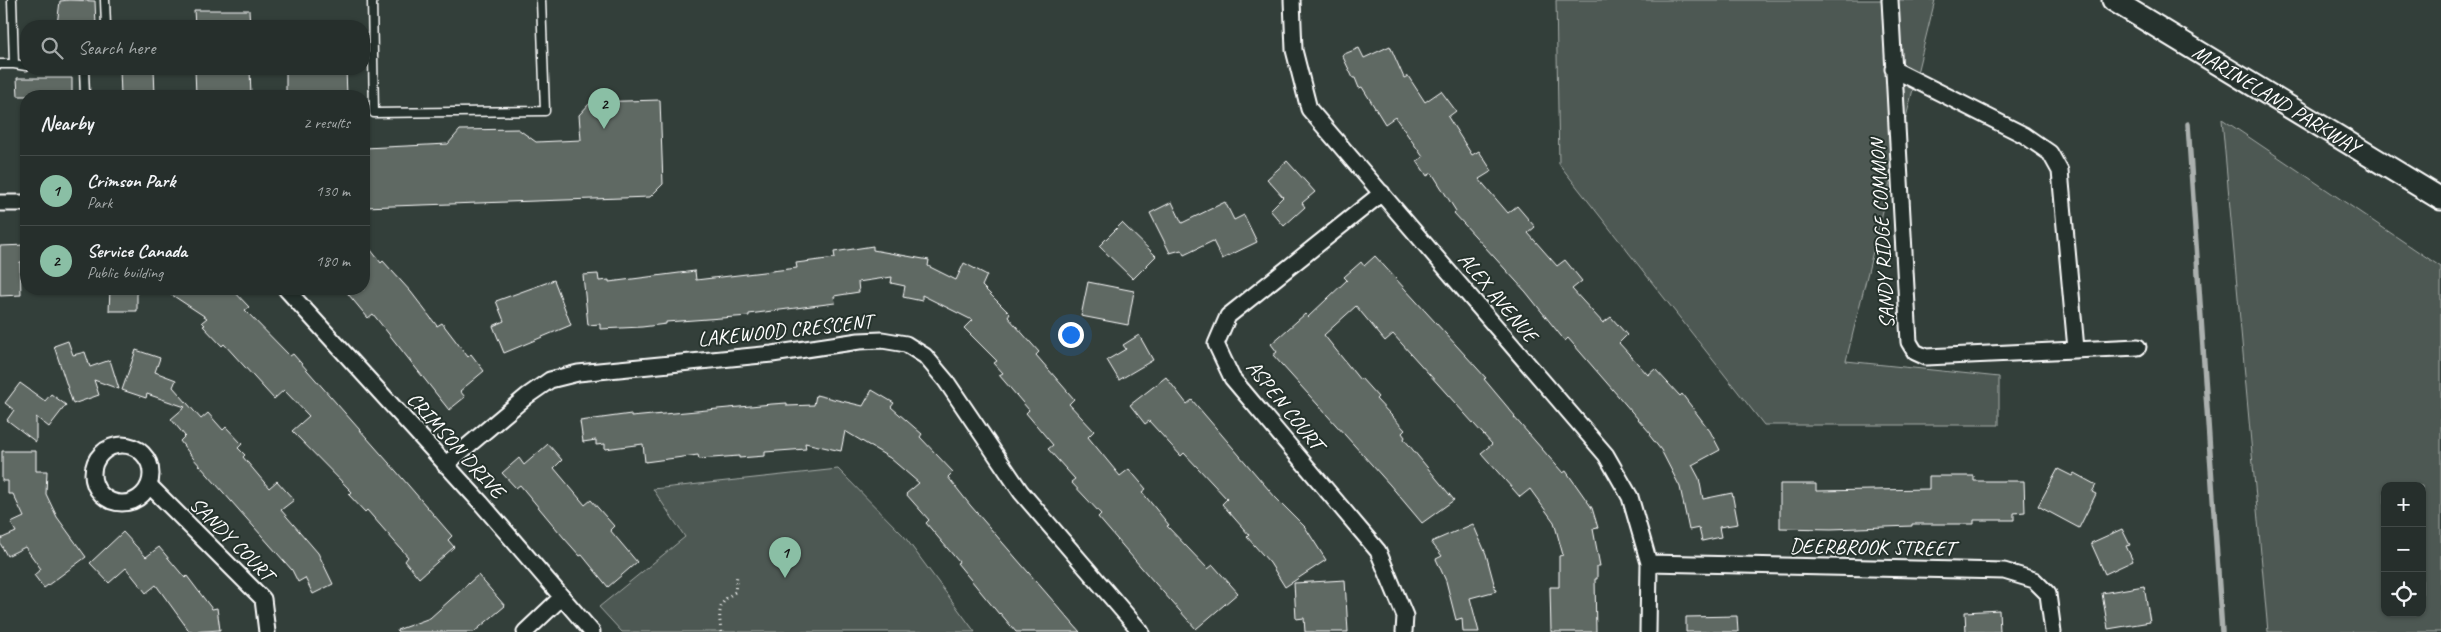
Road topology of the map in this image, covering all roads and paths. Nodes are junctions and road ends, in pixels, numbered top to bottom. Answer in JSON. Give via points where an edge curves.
{"nodes":[{"id":1,"x":12,"y":0,"type":"edge"},
{"id":2,"x":105,"y":0,"type":"edge"},
{"id":3,"x":372,"y":0,"type":"edge"},
{"id":4,"x":540,"y":0,"type":"edge"},
{"id":5,"x":1292,"y":0,"type":"edge"},
{"id":6,"x":1890,"y":0,"type":"edge"},
{"id":7,"x":2113,"y":0,"type":"edge"},
{"id":8,"x":106,"y":20,"type":"edge"},
{"id":9,"x":0,"y":64,"type":"edge"},
{"id":10,"x":14,"y":64,"type":"junction"},
{"id":11,"x":20,"y":65,"type":"edge"},
{"id":12,"x":1893,"y":69,"type":"junction"},
{"id":13,"x":84,"y":75,"type":"edge"},
{"id":14,"x":85,"y":90,"type":"edge"},
{"id":15,"x":1382,"y":193,"type":"junction"},
{"id":16,"x":2441,"y":199,"type":"edge"},
{"id":17,"x":0,"y":203,"type":"edge"},
{"id":18,"x":20,"y":203,"type":"edge"},
{"id":19,"x":291,"y":295,"type":"edge"},
{"id":20,"x":2138,"y":347,"type":"dead end"},
{"id":21,"x":2076,"y":349,"type":"junction"},
{"id":22,"x":445,"y":465,"type":"junction"},
{"id":23,"x":149,"y":485,"type":"dead end"},
{"id":24,"x":1649,"y":563,"type":"junction"},
{"id":25,"x":737,"y":575,"type":"dead end"},
{"id":26,"x":562,"y":597,"type":"junction"},
{"id":27,"x":267,"y":632,"type":"edge"},
{"id":28,"x":525,"y":632,"type":"edge"},
{"id":29,"x":592,"y":632,"type":"edge"},
{"id":30,"x":721,"y":632,"type":"edge"},
{"id":31,"x":1141,"y":632,"type":"edge"},
{"id":32,"x":1404,"y":632,"type":"edge"},
{"id":33,"x":1648,"y":632,"type":"edge"},
{"id":34,"x":2053,"y":632,"type":"edge"}],
"edges":[{"from":1,"to":10,"type":"lane"},
{"from":2,"to":8,"type":"lane"},
{"from":3,"to":4,"type":"lane","via":[[374,113],[545,111]]},
{"from":5,"to":15,"type":"street","name":"ALEX AVENUE","via":[[1294,50],[1309,109]]},
{"from":6,"to":12,"type":"street","name":"SANDY RIDGE COMMON"},
{"from":7,"to":16,"type":"main road","name":"MARINELAND PARKWAY"},
{"from":9,"to":10,"type":"lane"},
{"from":10,"to":11,"type":"lane"},
{"from":12,"to":21,"type":"street","via":[[2024,135],[2050,153],[2060,171]]},
{"from":12,"to":21,"type":"street","name":"SANDY RIDGE COMMON","via":[[1909,342],[1915,352],[1926,357]]},
{"from":13,"to":14,"type":"lane"},
{"from":15,"to":24,"type":"street","name":"ALEX AVENUE","via":[[1606,455],[1630,497]]},
{"from":15,"to":32,"type":"street","name":"ASPEN COURT","via":[[1228,316],[1216,344],[1232,378],[1378,551],[1405,616]]},
{"from":17,"to":18,"type":"street"},
{"from":19,"to":22,"type":"street","name":"CRIMSON DRIVE"},
{"from":20,"to":21,"type":"street","name":"SANDY RIDGE COMMON"},
{"from":22,"to":26,"type":"street","name":"CRIMSON DRIVE"},
{"from":22,"to":31,"type":"street","name":"LAKEWOOD CRESCENT","via":[[550,380],[578,373],[772,354],[859,341],[906,344],[925,356],[946,381],[1021,492]]},
{"from":23,"to":27,"type":"street","name":"SANDY COURT","via":[[263,599]]},
{"from":24,"to":33,"type":"street","name":"ALEX AVENUE"},
{"from":24,"to":34,"type":"street","name":"DEERBROOK STREET","via":[[2004,571],[2034,580],[2048,594]]},
{"from":25,"to":30,"type":"path","via":[[735,592],[722,602],[719,610]]},
{"from":26,"to":28,"type":"street"},
{"from":26,"to":29,"type":"street","name":"CRIMSON DRIVE"}]}
